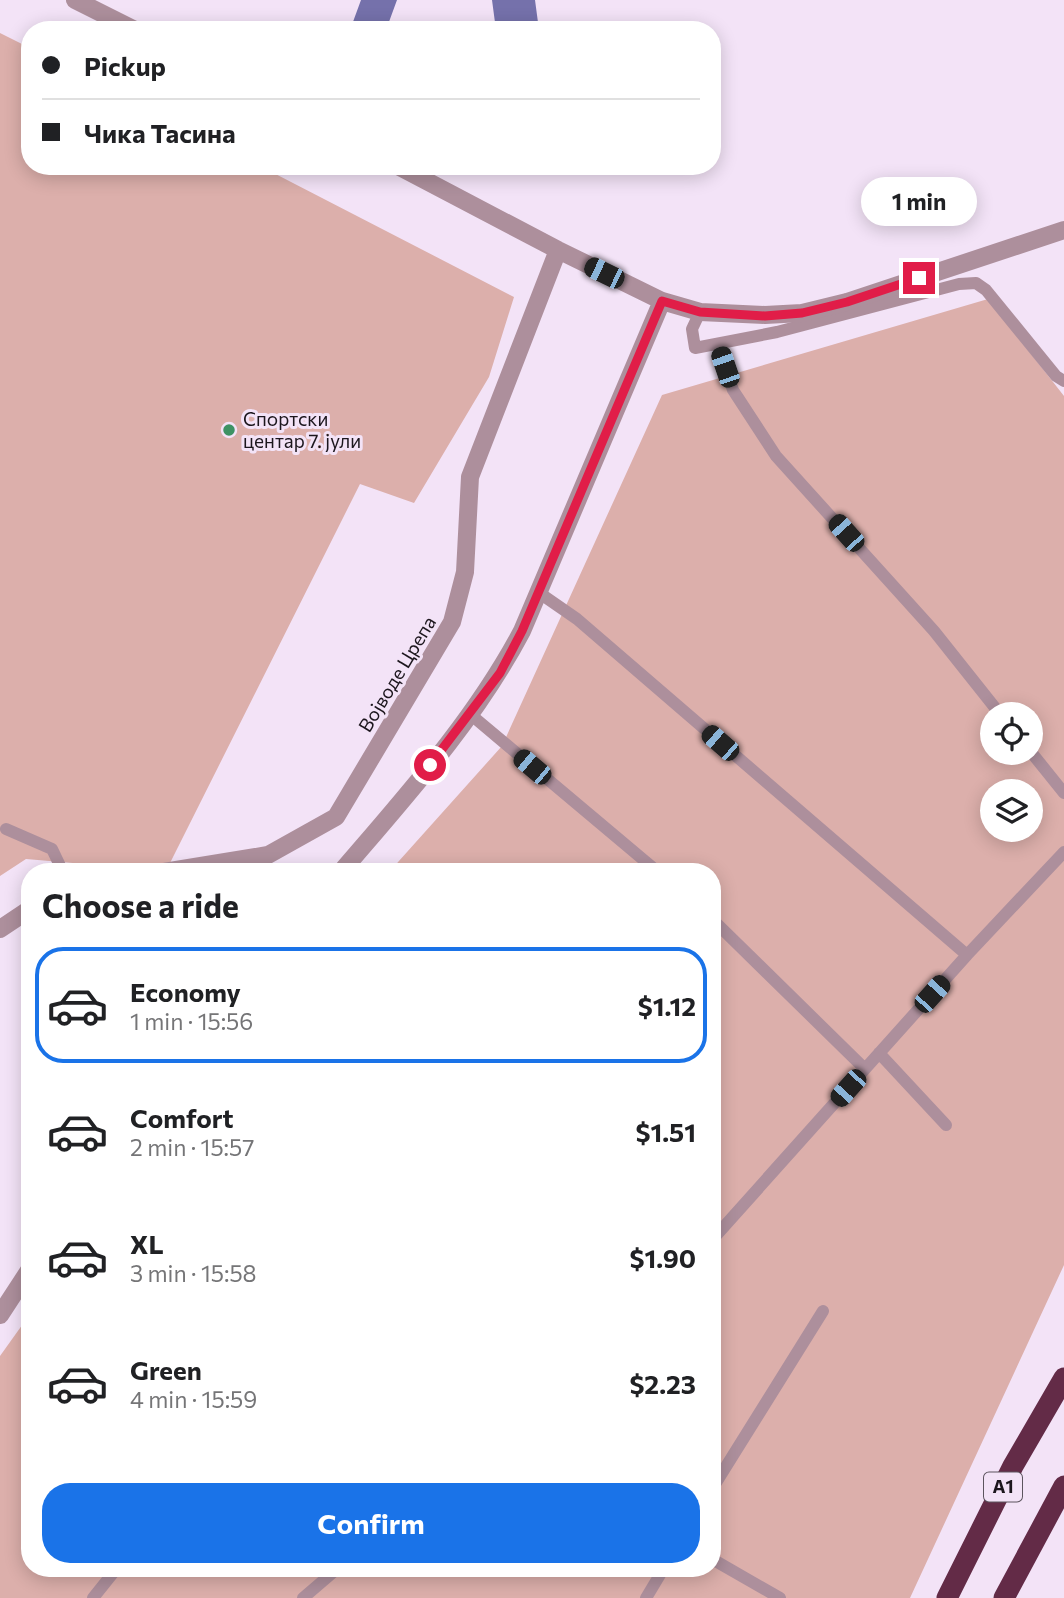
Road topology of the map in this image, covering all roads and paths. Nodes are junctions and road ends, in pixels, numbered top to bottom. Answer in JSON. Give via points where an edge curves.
{"nodes":[{"id":1,"x":75,"y":0,"type":"edge"},
{"id":2,"x":117,"y":21,"type":"edge"},
{"id":3,"x":415,"y":175,"type":"edge"},
{"id":4,"x":1064,"y":230,"type":"edge"},
{"id":5,"x":558,"y":250,"type":"junction"},
{"id":6,"x":662,"y":301,"type":"junction"},
{"id":7,"x":700,"y":312,"type":"junction"},
{"id":8,"x":717,"y":344,"type":"junction"},
{"id":9,"x":1064,"y":381,"type":"edge"},
{"id":10,"x":538,"y":592,"type":"junction"},
{"id":11,"x":990,"y":702,"type":"edge"},
{"id":12,"x":470,"y":714,"type":"junction"},
{"id":13,"x":1041,"y":765,"type":"edge"},
{"id":14,"x":1064,"y":793,"type":"edge"},
{"id":15,"x":6,"y":829,"type":"dead end"},
{"id":16,"x":1064,"y":852,"type":"edge"},
{"id":17,"x":59,"y":863,"type":"edge"},
{"id":18,"x":219,"y":863,"type":"edge"},
{"id":19,"x":349,"y":863,"type":"edge"},
{"id":20,"x":647,"y":863,"type":"edge"},
{"id":21,"x":21,"y":915,"type":"edge"},
{"id":22,"x":721,"y":928,"type":"edge"},
{"id":23,"x":0,"y":929,"type":"edge"},
{"id":24,"x":967,"y":955,"type":"junction"},
{"id":25,"x":879,"y":1054,"type":"junction"},
{"id":26,"x":865,"y":1069,"type":"junction"},
{"id":27,"x":946,"y":1125,"type":"dead end"},
{"id":28,"x":721,"y":1230,"type":"edge"},
{"id":29,"x":21,"y":1283,"type":"edge"},
{"id":30,"x":823,"y":1311,"type":"dead end"},
{"id":31,"x":0,"y":1315,"type":"edge"},
{"id":32,"x":1064,"y":1378,"type":"edge"},
{"id":33,"x":721,"y":1475,"type":"edge"},
{"id":34,"x":1064,"y":1486,"type":"edge"},
{"id":35,"x":721,"y":1564,"type":"edge"},
{"id":36,"x":110,"y":1577,"type":"edge"},
{"id":37,"x":328,"y":1577,"type":"edge"},
{"id":38,"x":659,"y":1577,"type":"edge"},
{"id":39,"x":93,"y":1598,"type":"edge"},
{"id":40,"x":303,"y":1598,"type":"edge"},
{"id":41,"x":646,"y":1598,"type":"edge"},
{"id":42,"x":780,"y":1598,"type":"edge"},
{"id":43,"x":947,"y":1598,"type":"edge"},
{"id":44,"x":1004,"y":1598,"type":"edge"}],
"edges":[{"from":1,"to":2,"type":"street"},
{"from":3,"to":5,"type":"street"},
{"from":4,"to":7,"type":"street","via":[[802,313]]},
{"from":5,"to":6,"type":"street"},
{"from":5,"to":18,"type":"street","name":"Војводе Црепа","via":[[470,477],[465,572],[452,622],[336,817],[268,855]]},
{"from":6,"to":7,"type":"street"},
{"from":6,"to":10,"type":"street"},
{"from":7,"to":8,"type":"lane","via":[[692,329],[695,348]]},
{"from":8,"to":9,"type":"lane","via":[[976,283]]},
{"from":8,"to":11,"type":"lane","via":[[733,390],[776,456],[934,631]]},
{"from":10,"to":12,"type":"street","via":[[500,673]]},
{"from":10,"to":24,"type":"lane","via":[[576,619]]},
{"from":12,"to":19,"type":"street"},
{"from":12,"to":20,"type":"lane"},
{"from":13,"to":14,"type":"lane"},
{"from":15,"to":17,"type":"lane","via":[[52,849]]},
{"from":16,"to":24,"type":"lane"},
{"from":21,"to":23,"type":"street"},
{"from":22,"to":26,"type":"lane"},
{"from":24,"to":25,"type":"lane"},
{"from":25,"to":26,"type":"lane"},
{"from":25,"to":27,"type":"lane"},
{"from":26,"to":28,"type":"lane"},
{"from":29,"to":31,"type":"street"},
{"from":30,"to":33,"type":"lane"},
{"from":32,"to":43,"type":"highway","number":"A1"},
{"from":34,"to":44,"type":"highway"},
{"from":35,"to":42,"type":"lane"},
{"from":36,"to":39,"type":"lane"},
{"from":37,"to":40,"type":"lane"},
{"from":38,"to":41,"type":"lane"}]}
